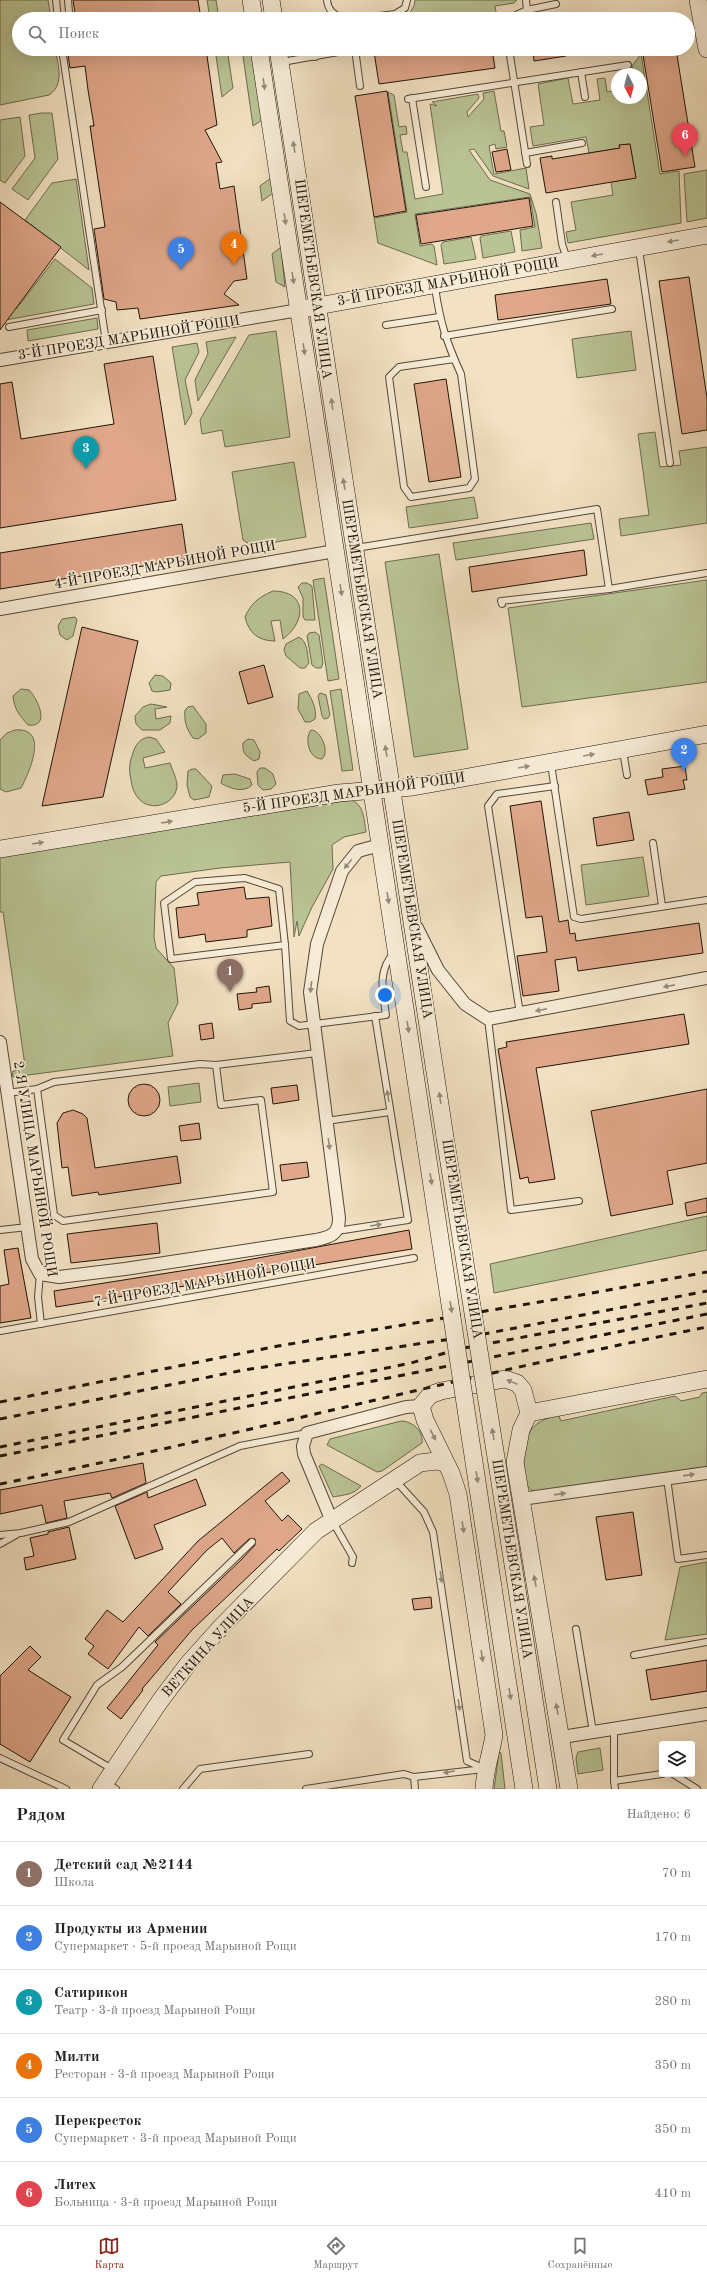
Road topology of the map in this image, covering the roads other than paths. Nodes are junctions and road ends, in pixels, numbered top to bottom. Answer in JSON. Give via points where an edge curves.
{"nodes":[{"id":1,"x":56,"y":0,"type":"edge"},
{"id":2,"x":68,"y":0,"type":"edge"},
{"id":3,"x":251,"y":0,"type":"edge"},
{"id":4,"x":270,"y":0,"type":"edge"},
{"id":5,"x":327,"y":0,"type":"edge"},
{"id":6,"x":407,"y":0,"type":"edge"},
{"id":7,"x":526,"y":0,"type":"edge"},
{"id":8,"x":698,"y":0,"type":"edge"},
{"id":9,"x":556,"y":4,"type":"dead end"},
{"id":10,"x":527,"y":10,"type":"junction"},
{"id":11,"x":57,"y":12,"type":"edge"},
{"id":12,"x":69,"y":12,"type":"dead end"},
{"id":13,"x":253,"y":12,"type":"edge"},
{"id":14,"x":273,"y":12,"type":"edge"},
{"id":15,"x":332,"y":12,"type":"edge"},
{"id":16,"x":398,"y":12,"type":"edge"},
{"id":17,"x":523,"y":12,"type":"edge"},
{"id":18,"x":707,"y":49,"type":"edge"},
{"id":19,"x":63,"y":56,"type":"edge"},
{"id":20,"x":260,"y":56,"type":"edge"},
{"id":21,"x":279,"y":56,"type":"edge"},
{"id":22,"x":320,"y":56,"type":"edge"},
{"id":23,"x":356,"y":56,"type":"edge"},
{"id":24,"x":510,"y":56,"type":"edge"},
{"id":25,"x":315,"y":57,"type":"joint"},
{"id":26,"x":628,"y":64,"type":"dead end"},
{"id":27,"x":581,"y":72,"type":"junction"},
{"id":28,"x":514,"y":83,"type":"junction"},
{"id":29,"x":360,"y":86,"type":"dead end"},
{"id":30,"x":585,"y":97,"type":"dead end"},
{"id":31,"x":582,"y":143,"type":"dead end"},
{"id":32,"x":526,"y":152,"type":"junction"},
{"id":33,"x":527,"y":164,"type":"dead end"},
{"id":34,"x":426,"y":188,"type":"dead end"},
{"id":35,"x":556,"y":202,"type":"dead end"},
{"id":36,"x":707,"y":235,"type":"edge"},
{"id":37,"x":639,"y":247,"type":"junction"},
{"id":38,"x":567,"y":260,"type":"junction"},
{"id":39,"x":435,"y":284,"type":"junction"},
{"id":40,"x":318,"y":306,"type":"junction"},
{"id":41,"x":612,"y":309,"type":"dead end"},
{"id":42,"x":102,"y":310,"type":"junction"},
{"id":43,"x":299,"y":310,"type":"junction"},
{"id":44,"x":439,"y":317,"type":"junction"},
{"id":45,"x":386,"y":325,"type":"dead end"},
{"id":46,"x":9,"y":327,"type":"dead end"},
{"id":47,"x":444,"y":336,"type":"junction"},
{"id":48,"x":106,"y":342,"type":"junction"},
{"id":49,"x":454,"y":359,"type":"junction"},
{"id":50,"x":0,"y":360,"type":"edge"},
{"id":51,"x":670,"y":463,"type":"dead end"},
{"id":52,"x":354,"y":548,"type":"junction"},
{"id":53,"x":335,"y":551,"type":"junction"},
{"id":54,"x":707,"y":573,"type":"edge"},
{"id":55,"x":609,"y":589,"type":"junction"},
{"id":56,"x":502,"y":604,"type":"dead end"},
{"id":57,"x":0,"y":609,"type":"edge"},
{"id":58,"x":707,"y":734,"type":"edge"},
{"id":59,"x":623,"y":750,"type":"junction"},
{"id":60,"x":551,"y":762,"type":"junction"},
{"id":61,"x":627,"y":775,"type":"dead end"},
{"id":62,"x":555,"y":786,"type":"junction"},
{"id":63,"x":392,"y":789,"type":"junction"},
{"id":64,"x":372,"y":790,"type":"junction"},
{"id":65,"x":653,"y":843,"type":"dead end"},
{"id":66,"x":380,"y":845,"type":"junction"},
{"id":67,"x":0,"y":849,"type":"edge"},
{"id":68,"x":707,"y":900,"type":"edge"},
{"id":69,"x":662,"y":906,"type":"junction"},
{"id":70,"x":413,"y":920,"type":"junction"},
{"id":71,"x":285,"y":945,"type":"junction"},
{"id":72,"x":396,"y":951,"type":"junction"},
{"id":73,"x":707,"y":978,"type":"edge"},
{"id":74,"x":520,"y":1014,"type":"junction"},
{"id":75,"x":376,"y":1016,"type":"junction"},
{"id":76,"x":488,"y":1019,"type":"junction"},
{"id":77,"x":314,"y":1024,"type":"junction"},
{"id":78,"x":0,"y":1042,"type":"edge"},
{"id":79,"x":317,"y":1053,"type":"junction"},
{"id":80,"x":216,"y":1065,"type":"junction"},
{"id":81,"x":37,"y":1089,"type":"junction"},
{"id":82,"x":5,"y":1100,"type":"edge"},
{"id":83,"x":390,"y":1112,"type":"junction"},
{"id":84,"x":326,"y":1121,"type":"junction"},
{"id":85,"x":579,"y":1200,"type":"dead end"},
{"id":86,"x":28,"y":1227,"type":"junction"},
{"id":87,"x":0,"y":1230,"type":"edge"},
{"id":88,"x":337,"y":1232,"type":"junction"},
{"id":89,"x":414,"y":1258,"type":"dead end"},
{"id":90,"x":40,"y":1274,"type":"junction"},
{"id":91,"x":41,"y":1324,"type":"junction"},
{"id":92,"x":0,"y":1331,"type":"edge"},
{"id":93,"x":707,"y":1379,"type":"edge"},
{"id":94,"x":421,"y":1406,"type":"junction"},
{"id":95,"x":529,"y":1414,"type":"junction"},
{"id":96,"x":307,"y":1432,"type":"junction"},
{"id":97,"x":446,"y":1463,"type":"junction"},
{"id":98,"x":707,"y":1473,"type":"edge"},
{"id":99,"x":667,"y":1478,"type":"junction"},
{"id":100,"x":394,"y":1479,"type":"junction"},
{"id":101,"x":521,"y":1499,"type":"junction"},
{"id":102,"x":331,"y":1519,"type":"junction"},
{"id":103,"x":22,"y":1533,"type":"junction"},
{"id":104,"x":0,"y":1535,"type":"edge"},
{"id":105,"x":252,"y":1542,"type":"dead end"},
{"id":106,"x":0,"y":1544,"type":"edge"},
{"id":107,"x":707,"y":1555,"type":"edge"},
{"id":108,"x":352,"y":1563,"type":"dead end"},
{"id":109,"x":576,"y":1629,"type":"dead end"},
{"id":110,"x":707,"y":1642,"type":"edge"},
{"id":111,"x":634,"y":1655,"type":"dead end"},
{"id":112,"x":707,"y":1714,"type":"edge"},
{"id":113,"x":614,"y":1729,"type":"junction"},
{"id":114,"x":593,"y":1732,"type":"junction"},
{"id":115,"x":562,"y":1737,"type":"junction"},
{"id":116,"x":309,"y":1754,"type":"dead end"},
{"id":117,"x":0,"y":1758,"type":"edge"},
{"id":118,"x":485,"y":1769,"type":"junction"},
{"id":119,"x":659,"y":1774,"type":"edge"},
{"id":120,"x":414,"y":1777,"type":"junction"},
{"id":121,"x":678,"y":1777,"type":"edge"},
{"id":122,"x":614,"y":1781,"type":"junction"},
{"id":123,"x":109,"y":1782,"type":"edge"},
{"id":124,"x":66,"y":1789,"type":"edge"},
{"id":125,"x":183,"y":1789,"type":"edge"},
{"id":126,"x":306,"y":1789,"type":"edge"},
{"id":127,"x":415,"y":1789,"type":"edge"},
{"id":128,"x":484,"y":1789,"type":"edge"},
{"id":129,"x":524,"y":1789,"type":"edge"},
{"id":130,"x":548,"y":1789,"type":"edge"},
{"id":131,"x":569,"y":1789,"type":"edge"},
{"id":132,"x":615,"y":1789,"type":"edge"},
{"id":133,"x":697,"y":1789,"type":"edge"}],
"edges":[{"from":1,"to":11,"type":"lane"},
{"from":2,"to":12,"type":"lane"},
{"from":3,"to":13,"type":"main road"},
{"from":4,"to":14,"type":"main road"},
{"from":5,"to":15,"type":"lane"},
{"from":6,"to":16,"type":"lane","via":[[405,8]]},
{"from":7,"to":10,"type":"lane"},
{"from":8,"to":18,"type":"main road"},
{"from":9,"to":10,"type":"lane"},
{"from":10,"to":17,"type":"lane"},
{"from":19,"to":42,"type":"lane"},
{"from":20,"to":43,"type":"main road","name":"ШЕРЕМЕТЬЕВСКАЯ УЛИЦА","one_way":true},
{"from":21,"to":25,"type":"lane"},
{"from":40,"to":21,"type":"main road","name":"ШЕРЕМЕТЬЕВСКАЯ УЛИЦА","one_way":true},
{"from":22,"to":25,"type":"lane"},
{"from":23,"to":29,"type":"lane"},
{"from":24,"to":28,"type":"lane"},
{"from":26,"to":27,"type":"lane"},
{"from":27,"to":28,"type":"lane"},
{"from":27,"to":30,"type":"lane"},
{"from":28,"to":32,"type":"lane"},
{"from":28,"to":34,"type":"lane","via":[[410,98]]},
{"from":31,"to":32,"type":"lane"},
{"from":32,"to":33,"type":"lane"},
{"from":35,"to":38,"type":"lane"},
{"from":36,"to":37,"type":"main road","name":"3-Й ПРОЕЗД МАРЬИНОЙ РОЩИ","one_way":true},
{"from":37,"to":38,"type":"main road","name":"3-Й ПРОЕЗД МАРЬИНОЙ РОЩИ","one_way":true},
{"from":37,"to":51,"type":"lane"},
{"from":38,"to":39,"type":"main road","name":"3-Й ПРОЕЗД МАРЬИНОЙ РОЩИ"},
{"from":39,"to":40,"type":"main road","name":"3-Й ПРОЕЗД МАРЬИНОЙ РОЩИ"},
{"from":39,"to":44,"type":"lane"},
{"from":40,"to":43,"type":"main road","name":"3-Й ПРОЕЗД МАРЬИНОЙ РОЩИ"},
{"from":52,"to":40,"type":"main road","name":"ШЕРЕМЕТЬЕВСКАЯ УЛИЦА","one_way":true},
{"from":41,"to":47,"type":"lane"},
{"from":42,"to":46,"type":"lane"},
{"from":42,"to":48,"type":"lane"},
{"from":43,"to":48,"type":"street","name":"3-Й ПРОЕЗД МАРЬИНОЙ РОЩИ"},
{"from":43,"to":53,"type":"main road","name":"ШЕРЕМЕТЬЕВСКАЯ УЛИЦА","one_way":true},
{"from":44,"to":45,"type":"lane"},
{"from":44,"to":47,"type":"lane"},
{"from":47,"to":49,"type":"lane"},
{"from":48,"to":50,"type":"street","name":"3-Й ПРОЕЗД МАРЬИНОЙ РОЩИ"},
{"from":49,"to":49,"type":"lane","via":[[461,374],[475,479],[469,488],[411,497],[404,487],[389,377],[399,366]]},
{"from":52,"to":55,"type":"lane","via":[[597,509]]},
{"from":63,"to":52,"type":"main road","name":"ШЕРЕМЕТЬЕВСКАЯ УЛИЦА","one_way":true},
{"from":53,"to":57,"type":"street","name":"4-Й ПРОЕЗД МАРЬИНОЙ РОЩИ"},
{"from":53,"to":64,"type":"main road","name":"ШЕРЕМЕТЬЕВСКАЯ УЛИЦА","one_way":true},
{"from":54,"to":55,"type":"lane"},
{"from":55,"to":56,"type":"lane","via":[[501,601]]},
{"from":58,"to":59,"type":"main road","name":"5-Й ПРОЕЗД МАРЬИНОЙ РОЩИ"},
{"from":60,"to":59,"type":"main road","name":"5-Й ПРОЕЗД МАРЬИНОЙ РОЩИ","one_way":true},
{"from":59,"to":61,"type":"lane"},
{"from":60,"to":62,"type":"lane"},
{"from":63,"to":60,"type":"main road","name":"5-Й ПРОЕЗД МАРЬИНОЙ РОЩИ","one_way":true},
{"from":62,"to":69,"type":"lane","via":[[574,917],[581,919]]},
{"from":62,"to":74,"type":"lane","via":[[497,794],[488,806]]},
{"from":63,"to":64,"type":"main road","name":"5-Й ПРОЕЗД МАРЬИНОЙ РОЩИ"},
{"from":63,"to":70,"type":"main road","name":"ШЕРЕМЕТЬЕВСКАЯ УЛИЦА"},
{"from":64,"to":66,"type":"main road","name":"ШЕРЕМЕТЬЕВСКАЯ УЛИЦА"},
{"from":67,"to":64,"type":"main road","name":"5-Й ПРОЕЗД МАРЬИНОЙ РОЩИ","one_way":true,"via":[[339,793]]},
{"from":65,"to":69,"type":"lane"},
{"from":66,"to":72,"type":"main road","name":"ШЕРЕМЕТЬЕВСКАЯ УЛИЦА","one_way":true},
{"from":66,"to":77,"type":"street","one_way":true,"via":[[358,851],[342,871],[316,944],[310,992]]},
{"from":68,"to":69,"type":"lane"},
{"from":70,"to":76,"type":"street","via":[[438,970],[465,1004]]},
{"from":130,"to":70,"type":"main road","name":"ШЕРЕМЕТЬЕВСКАЯ УЛИЦА","one_way":true,"bridge":true},
{"from":71,"to":71,"type":"lane","via":[[279,889],[245,878],[202,881],[195,882],[164,903],[171,959]]},
{"from":71,"to":77,"type":"lane","via":[[290,1021],[299,1026]]},
{"from":72,"to":75,"type":"lane","via":[[388,959],[381,983],[386,1015]]},
{"from":72,"to":129,"type":"main road","name":"ШЕРЕМЕТЬЕВСКАЯ УЛИЦА","one_way":true,"bridge":true},
{"from":73,"to":74,"type":"street","one_way":true},
{"from":74,"to":76,"type":"street"},
{"from":75,"to":77,"type":"lane"},
{"from":83,"to":75,"type":"lane","one_way":true},
{"from":76,"to":85,"type":"lane","via":[[511,1210]]},
{"from":77,"to":79,"type":"street"},
{"from":78,"to":82,"type":"street","name":"2-Я УЛИЦА МАРЬИНОЙ РОЩИ"},
{"from":79,"to":80,"type":"lane"},
{"from":79,"to":84,"type":"street"},
{"from":80,"to":81,"type":"lane","via":[[200,1064],[54,1082]]},
{"from":80,"to":81,"type":"lane","via":[[221,1105],[261,1100],[273,1192],[63,1221],[54,1215]]},
{"from":81,"to":82,"type":"lane"},
{"from":82,"to":86,"type":"street","name":"2-Я УЛИЦА МАРЬИНОЙ РОЩИ"},
{"from":83,"to":84,"type":"lane"},
{"from":88,"to":83,"type":"lane","one_way":true,"via":[[408,1220]]},
{"from":84,"to":88,"type":"street","one_way":true,"via":[[339,1218]]},
{"from":86,"to":87,"type":"lane"},
{"from":86,"to":90,"type":"street","name":"2-Я УЛИЦА МАРЬИНОЙ РОЩИ","via":[[32,1259]]},
{"from":88,"to":90,"type":"street","via":[[327,1238],[125,1269],[58,1277]]},
{"from":89,"to":91,"type":"lane","name":"7-Й ПРОЕЗД МАРЬИНОЙ РОЩИ"},
{"from":90,"to":91,"type":"lane","name":"2-Я УЛИЦА МАРЬИНОЙ РОЩИ","via":[[38,1297]]},
{"from":91,"to":92,"type":"lane","name":"7-Й ПРОЕЗД МАРЬИНОЙ РОЩИ"},
{"from":93,"to":95,"type":"main road"},
{"from":95,"to":94,"type":"main road","one_way":true,"via":[[523,1390],[517,1383],[505,1379],[441,1391],[430,1395]]},
{"from":94,"to":96,"type":"street","via":[[406,1407]]},
{"from":94,"to":97,"type":"main road","one_way":true},
{"from":95,"to":101,"type":"main road","via":[[521,1430],[515,1462]]},
{"from":96,"to":102,"type":"street","via":[[303,1446],[304,1454]]},
{"from":96,"to":103,"type":"lane","via":[[240,1446],[69,1522]]},
{"from":97,"to":100,"type":"main road","name":"ВЕТКИНА УЛИЦА","via":[[420,1463]]},
{"from":97,"to":118,"type":"main road","one_way":true,"via":[[458,1494],[494,1735],[491,1755]]},
{"from":99,"to":98,"type":"street","one_way":true},
{"from":101,"to":99,"type":"street","one_way":true},
{"from":99,"to":107,"type":"lane","via":[[678,1559]]},
{"from":100,"to":102,"type":"main road","name":"ВЕТКИНА УЛИЦА"},
{"from":100,"to":118,"type":"lane","one_way":true,"via":[[424,1512],[432,1532],[437,1550],[467,1761]]},
{"from":115,"to":101,"type":"main road","one_way":true},
{"from":102,"to":108,"type":"lane","via":[[353,1557]]},
{"from":102,"to":123,"type":"main road","name":"ВЕТКИНА УЛИЦА","via":[[316,1530],[188,1664],[160,1701]]},
{"from":103,"to":104,"type":"lane"},
{"from":103,"to":106,"type":"lane"},
{"from":105,"to":123,"type":"lane","via":[[122,1667],[97,1685],[85,1702],[63,1740]]},
{"from":109,"to":114,"type":"lane"},
{"from":110,"to":111,"type":"lane"},
{"from":112,"to":113,"type":"street"},
{"from":113,"to":114,"type":"street"},
{"from":113,"to":122,"type":"lane"},
{"from":114,"to":115,"type":"street"},
{"from":115,"to":131,"type":"main road"},
{"from":116,"to":125,"type":"lane","via":[[200,1769]]},
{"from":117,"to":124,"type":"lane"},
{"from":118,"to":120,"type":"lane","one_way":true},
{"from":118,"to":128,"type":"main road"},
{"from":119,"to":122,"type":"lane"},
{"from":120,"to":126,"type":"lane","via":[[404,1774]]},
{"from":120,"to":127,"type":"lane"},
{"from":121,"to":133,"type":"lane"},
{"from":122,"to":132,"type":"lane"}]}
